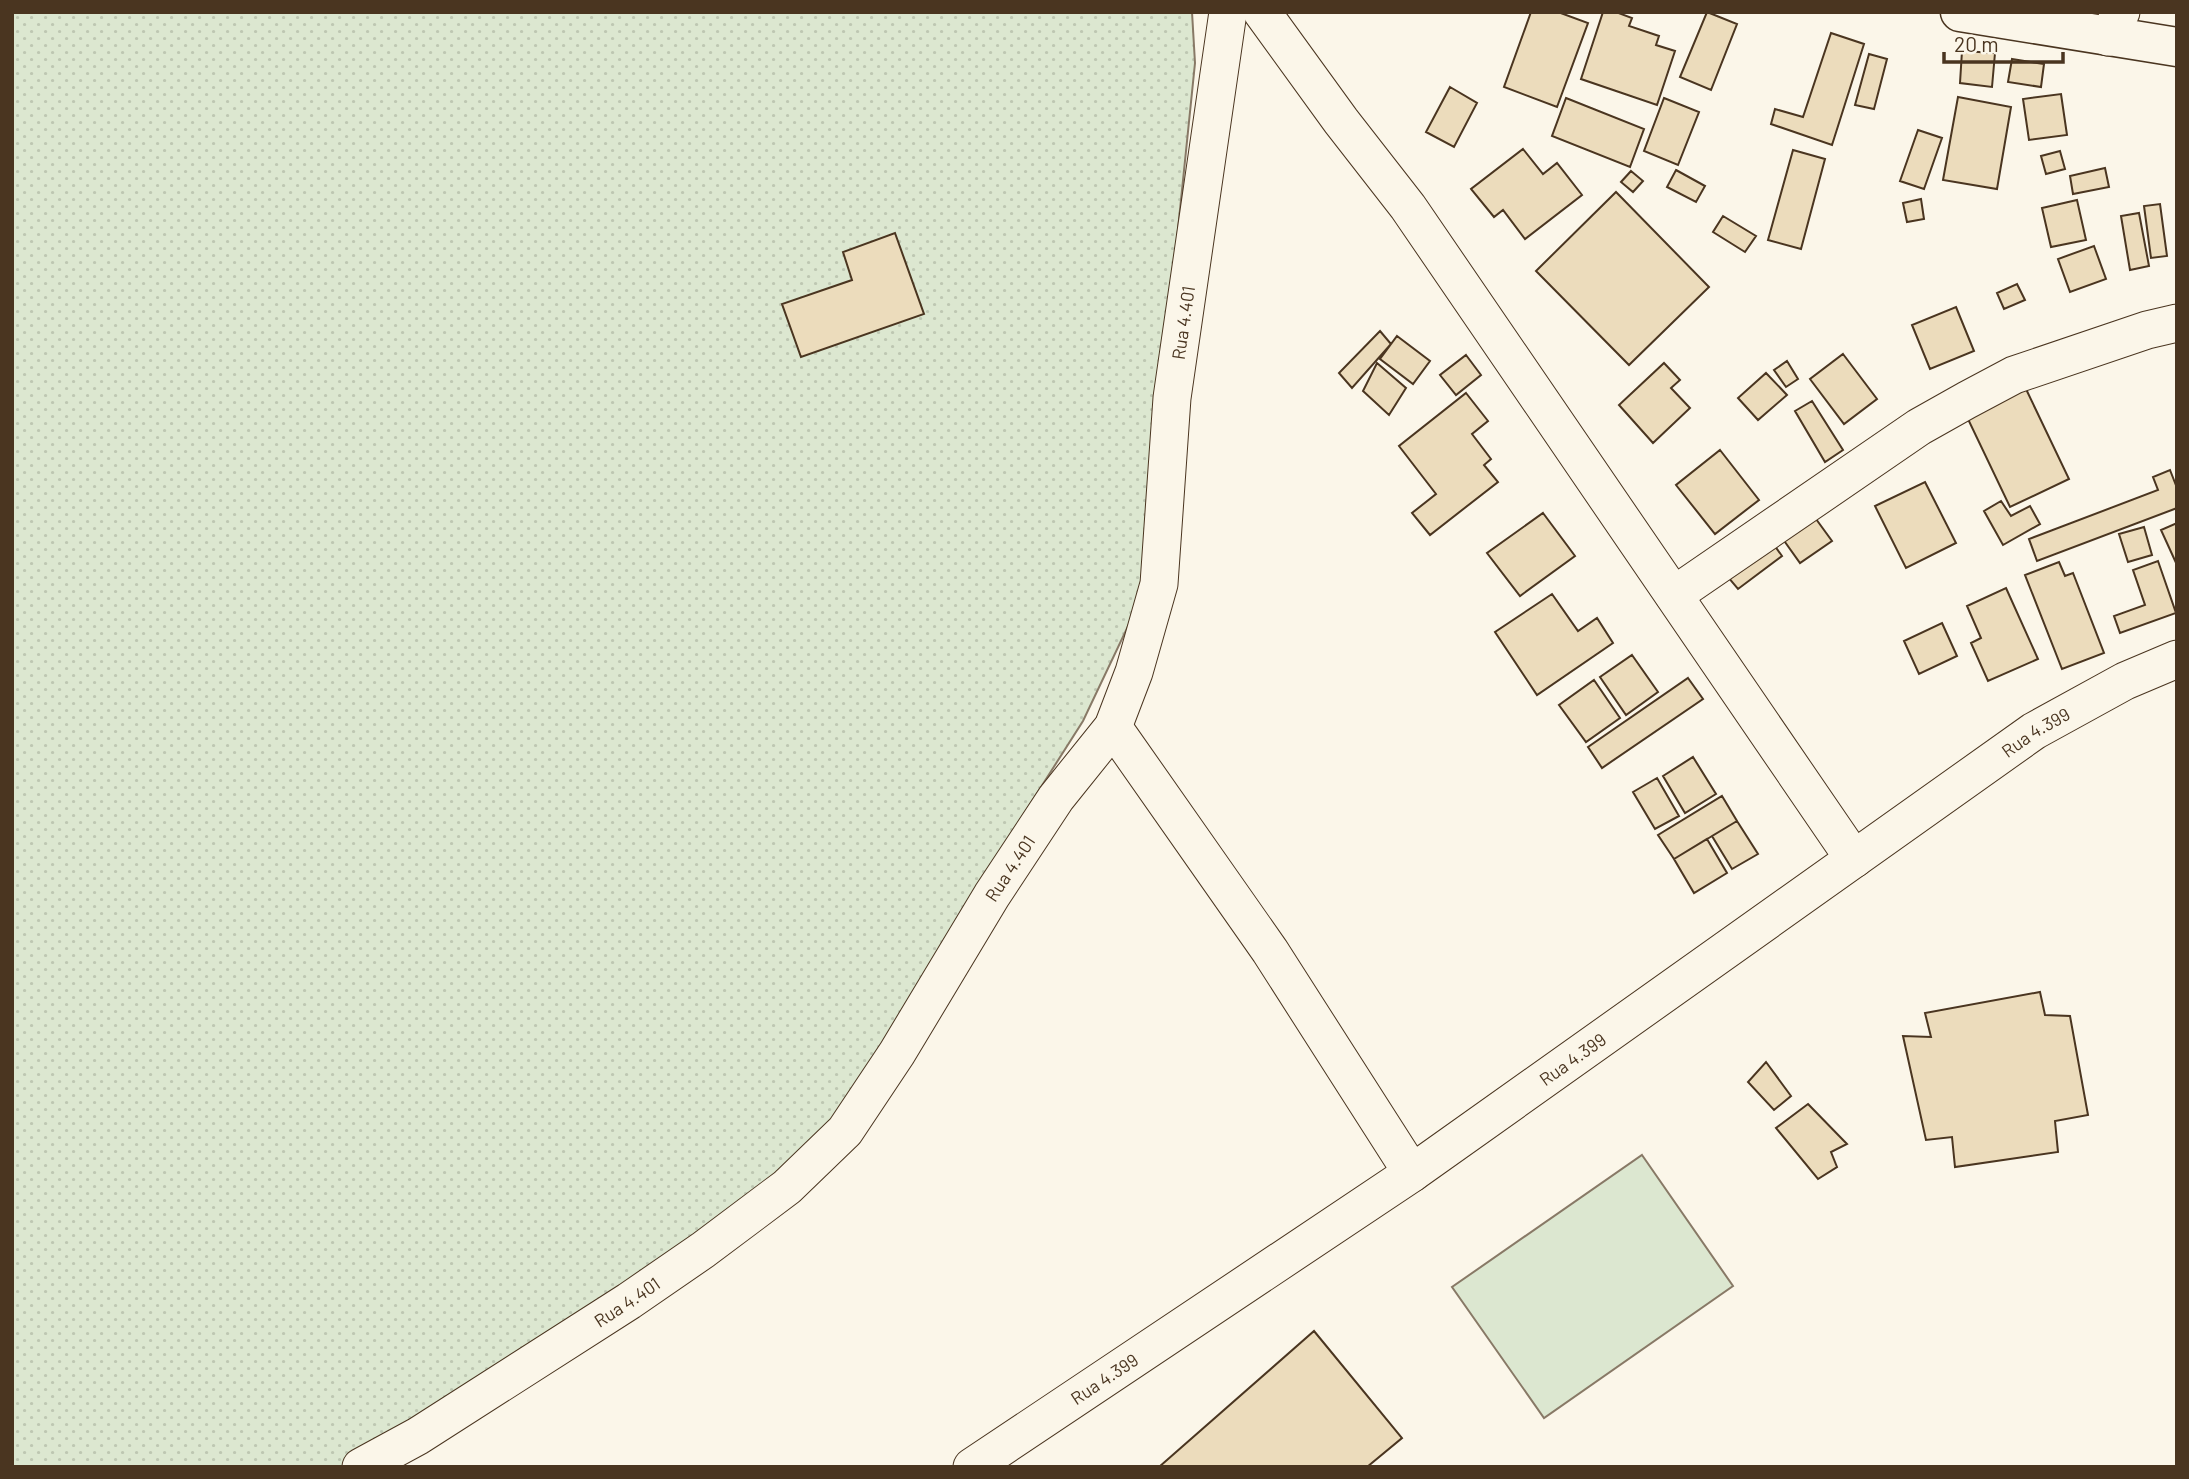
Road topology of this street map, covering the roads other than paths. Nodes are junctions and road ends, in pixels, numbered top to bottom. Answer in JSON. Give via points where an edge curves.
{"nodes":[{"id":1,"x":1228,"y":12,"type":"edge"},
{"id":2,"x":1262,"y":12,"type":"edge"},
{"id":3,"x":1960,"y":12,"type":"edge"},
{"id":4,"x":2114,"y":25,"type":"edge"},
{"id":5,"x":2177,"y":47,"type":"edge"},
{"id":6,"x":2177,"y":323,"type":"edge"},
{"id":7,"x":1674,"y":595,"type":"junction"},
{"id":8,"x":2177,"y":659,"type":"edge"},
{"id":9,"x":1112,"y":727,"type":"junction"},
{"id":10,"x":1854,"y":859,"type":"junction"},
{"id":11,"x":1412,"y":1172,"type":"junction"},
{"id":12,"x":360,"y":1467,"type":"edge"},
{"id":13,"x":972,"y":1467,"type":"edge"}],
"edges":[{"from":1,"to":9,"type":"street","name":"Rua 4.401","via":[[1172,398],[1158,584],[1135,672]]},
{"from":2,"to":7,"type":"street","via":[[1408,207]]},
{"from":3,"to":4,"type":"main road"},
{"from":4,"to":5,"type":"main road"},
{"from":6,"to":7,"type":"street","via":[[2014,375],[1967,400],[1919,427]]},
{"from":7,"to":10,"type":"street"},
{"from":8,"to":10,"type":"street","name":"Rua 4.399","via":[[2125,681],[2034,731]]},
{"from":9,"to":11,"type":"street","via":[[1270,951]]},
{"from":9,"to":12,"type":"street","name":"Rua 4.401","via":[[1056,798],[845,1130],[787,1187],[682,1265],[430,1429]]},
{"from":10,"to":11,"type":"street","name":"Rua 4.399"},
{"from":11,"to":13,"type":"street","name":"Rua 4.399"}]}
